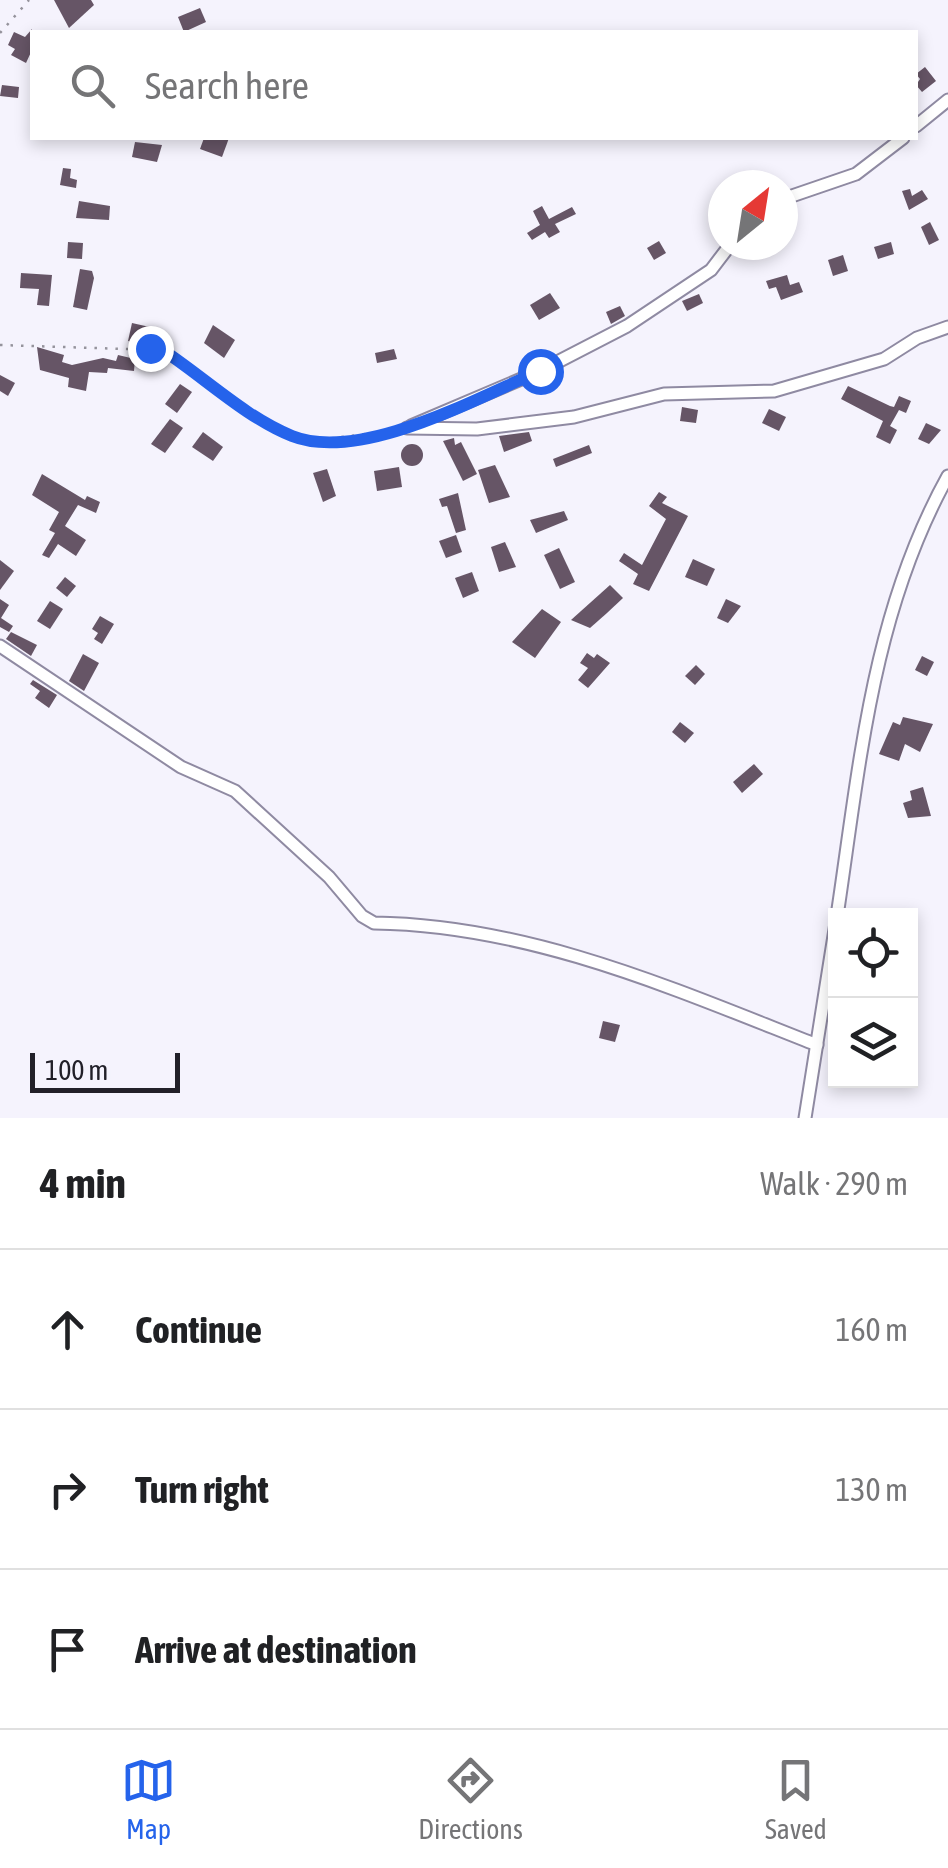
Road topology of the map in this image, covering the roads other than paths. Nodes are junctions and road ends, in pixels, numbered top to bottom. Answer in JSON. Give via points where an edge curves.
{"nodes":[{"id":1,"x":948,"y":100,"type":"edge"},
{"id":2,"x":918,"y":124,"type":"edge"},
{"id":3,"x":899,"y":140,"type":"edge"},
{"id":4,"x":798,"y":194,"type":"edge"},
{"id":5,"x":719,"y":260,"type":"edge"},
{"id":6,"x":948,"y":327,"type":"edge"},
{"id":7,"x":948,"y":476,"type":"edge"},
{"id":8,"x":0,"y":646,"type":"edge"},
{"id":9,"x":838,"y":908,"type":"edge"},
{"id":10,"x":828,"y":975,"type":"edge"},
{"id":11,"x":817,"y":1046,"type":"junction"},
{"id":12,"x":805,"y":1118,"type":"edge"}],
"edges":[{"from":1,"to":2,"type":"street"},
{"from":3,"to":4,"type":"street","via":[[856,174]]},
{"from":5,"to":6,"type":"street","via":[[628,326],[407,428],[477,429],[574,417],[664,394],[774,391],[884,358]]},
{"from":7,"to":9,"type":"street","via":[[917,532],[876,656]]},
{"from":8,"to":11,"type":"street","via":[[181,767],[235,791],[374,923],[503,934],[638,976]]},
{"from":10,"to":11,"type":"street"},
{"from":11,"to":12,"type":"street"}]}
